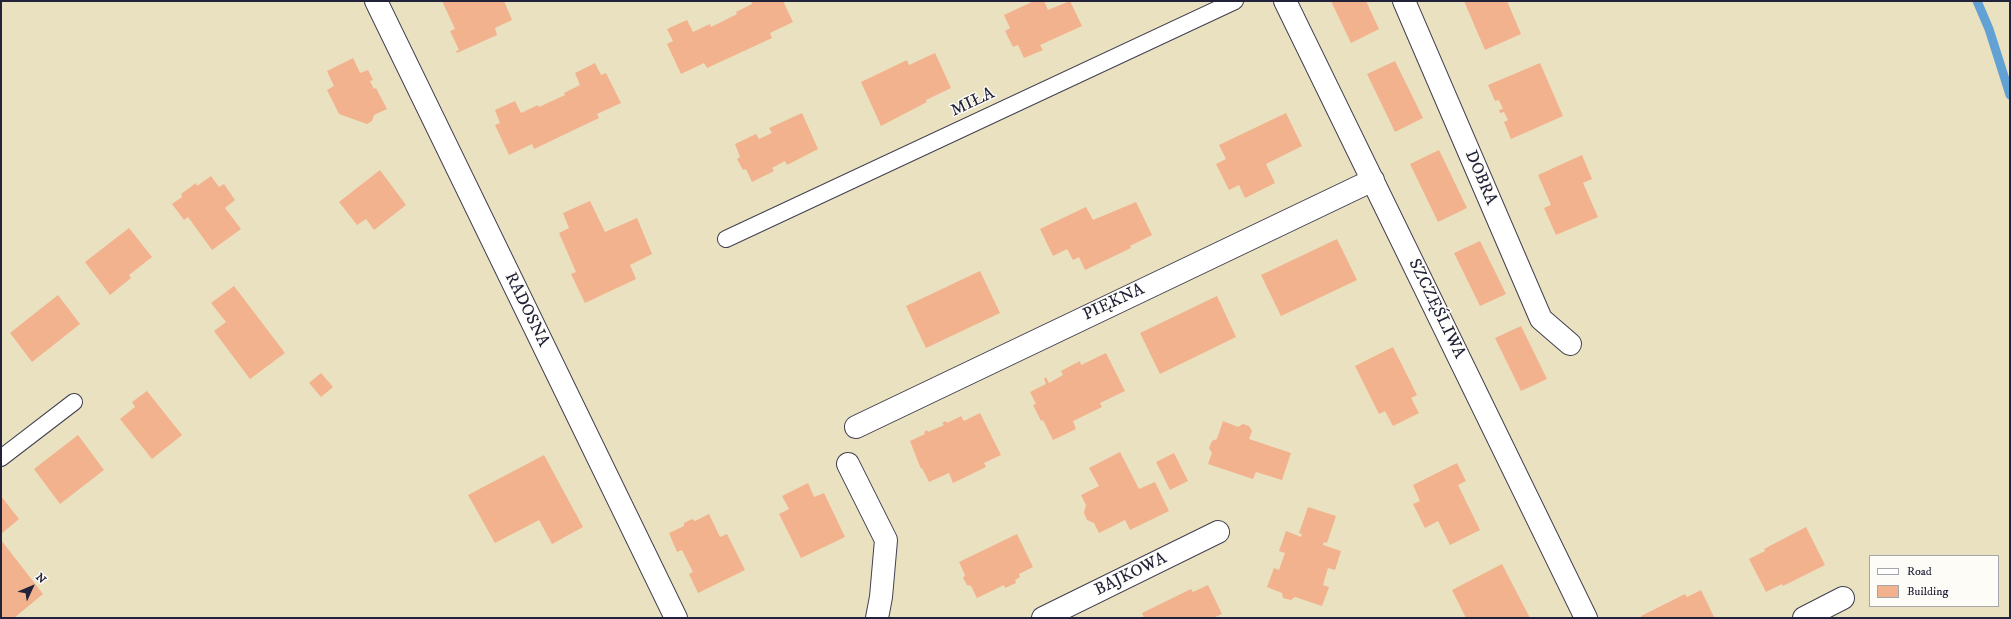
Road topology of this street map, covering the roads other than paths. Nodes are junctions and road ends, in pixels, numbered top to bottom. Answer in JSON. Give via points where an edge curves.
{"nodes":[{"id":1,"x":376,"y":1,"type":"edge"},
{"id":2,"x":1235,"y":1,"type":"edge"},
{"id":3,"x":1286,"y":1,"type":"edge"},
{"id":4,"x":1404,"y":1,"type":"edge"},
{"id":5,"x":1373,"y":180,"type":"junction"},
{"id":6,"x":726,"y":239,"type":"dead end"},
{"id":7,"x":1570,"y":344,"type":"dead end"},
{"id":8,"x":74,"y":402,"type":"dead end"},
{"id":9,"x":856,"y":427,"type":"dead end"},
{"id":10,"x":1,"y":458,"type":"edge"},
{"id":11,"x":848,"y":464,"type":"dead end"},
{"id":12,"x":1218,"y":532,"type":"dead end"},
{"id":13,"x":1843,"y":598,"type":"dead end"},
{"id":14,"x":676,"y":618,"type":"edge"},
{"id":15,"x":877,"y":618,"type":"edge"},
{"id":16,"x":1043,"y":618,"type":"edge"},
{"id":17,"x":1586,"y":618,"type":"edge"},
{"id":18,"x":1804,"y":618,"type":"edge"}],
"edges":[{"from":1,"to":14,"type":"street","name":"RADOSNA"},
{"from":2,"to":6,"type":"lane","name":"MIŁA"},
{"from":3,"to":5,"type":"street","name":"SZCZĘŚLIWA"},
{"from":4,"to":7,"type":"street","name":"DOBRA","via":[[1541,319]]},
{"from":5,"to":9,"type":"street","name":"PIĘKNA"},
{"from":5,"to":17,"type":"street","name":"SZCZĘŚLIWA"},
{"from":8,"to":10,"type":"lane"},
{"from":11,"to":15,"type":"street","via":[[886,540]]},
{"from":12,"to":16,"type":"street","name":"BAJKOWA"},
{"from":13,"to":18,"type":"street"}]}
